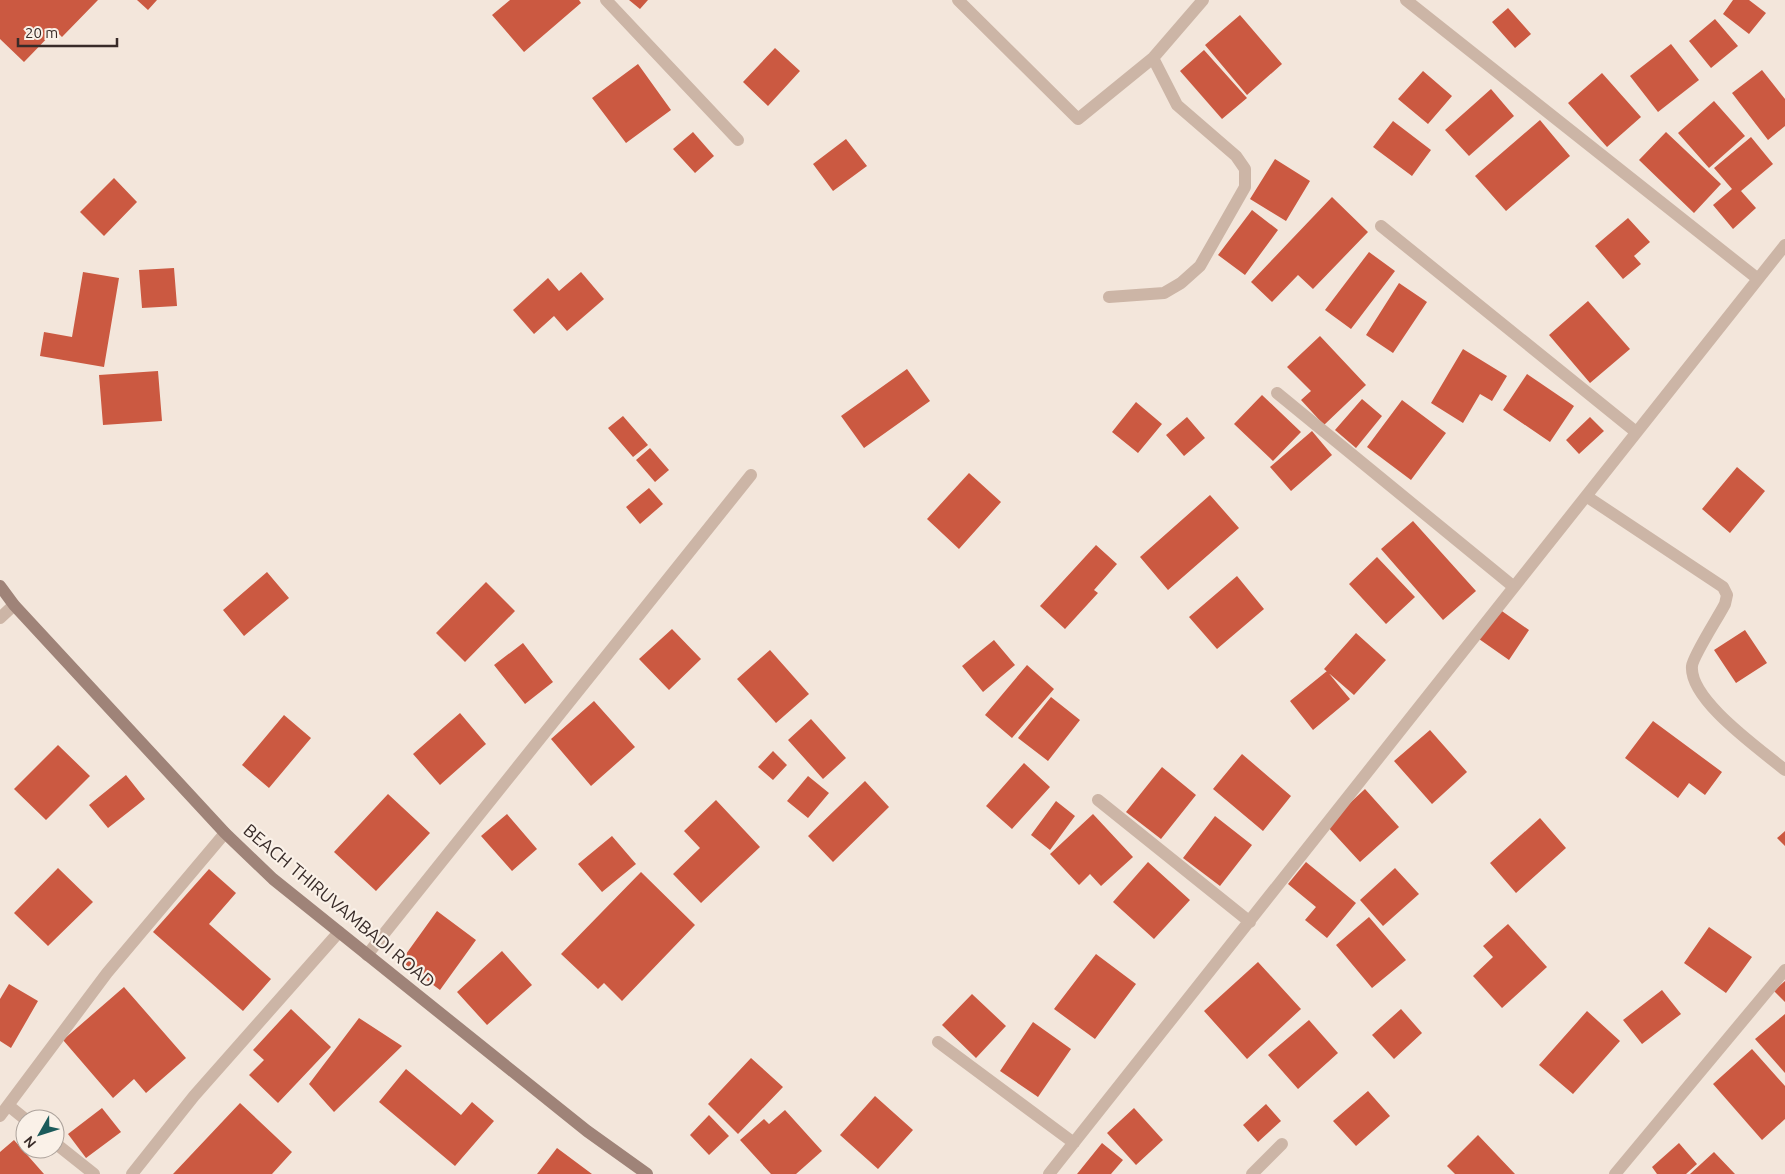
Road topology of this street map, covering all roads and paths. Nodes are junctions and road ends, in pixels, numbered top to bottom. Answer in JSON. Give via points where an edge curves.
{"nodes":[{"id":1,"x":606,"y":0,"type":"edge"},
{"id":2,"x":958,"y":0,"type":"edge"},
{"id":3,"x":1203,"y":0,"type":"edge"},
{"id":4,"x":1406,"y":0,"type":"edge"},
{"id":5,"x":1153,"y":58,"type":"junction"},
{"id":6,"x":738,"y":140,"type":"dead end"},
{"id":7,"x":1381,"y":226,"type":"dead end"},
{"id":8,"x":1785,"y":245,"type":"edge"},
{"id":9,"x":1758,"y":279,"type":"junction"},
{"id":10,"x":1109,"y":297,"type":"dead end"},
{"id":11,"x":1277,"y":393,"type":"dead end"},
{"id":12,"x":1636,"y":432,"type":"junction"},
{"id":13,"x":751,"y":475,"type":"dead end"},
{"id":14,"x":1586,"y":496,"type":"junction"},
{"id":15,"x":0,"y":586,"type":"edge"},
{"id":16,"x":1514,"y":587,"type":"junction"},
{"id":17,"x":14,"y":605,"type":"junction"},
{"id":18,"x":0,"y":618,"type":"edge"},
{"id":19,"x":1785,"y":770,"type":"edge"},
{"id":20,"x":1098,"y":800,"type":"dead end"},
{"id":21,"x":225,"y":833,"type":"junction"},
{"id":22,"x":1250,"y":922,"type":"junction"},
{"id":23,"x":338,"y":932,"type":"junction"},
{"id":24,"x":367,"y":955,"type":"junction"},
{"id":25,"x":1785,"y":970,"type":"edge"},
{"id":26,"x":938,"y":1042,"type":"dead end"},
{"id":27,"x":5,"y":1111,"type":"edge"},
{"id":28,"x":1074,"y":1143,"type":"junction"},
{"id":29,"x":1282,"y":1144,"type":"dead end"},
{"id":30,"x":65,"y":1151,"type":"edge"},
{"id":31,"x":94,"y":1174,"type":"edge"},
{"id":32,"x":132,"y":1174,"type":"edge"},
{"id":33,"x":647,"y":1174,"type":"edge"},
{"id":34,"x":1049,"y":1174,"type":"edge"},
{"id":35,"x":1252,"y":1174,"type":"edge"},
{"id":36,"x":1615,"y":1174,"type":"edge"}],
"edges":[{"from":1,"to":6,"type":"street"},
{"from":2,"to":5,"type":"street","via":[[1078,119]]},
{"from":3,"to":5,"type":"street"},
{"from":4,"to":9,"type":"street"},
{"from":5,"to":10,"type":"street","via":[[1177,105],[1236,156],[1246,169],[1245,187],[1200,266],[1181,283],[1164,293]]},
{"from":7,"to":12,"type":"street"},
{"from":8,"to":9,"type":"street"},
{"from":9,"to":12,"type":"street"},
{"from":11,"to":16,"type":"street"},
{"from":12,"to":14,"type":"street"},
{"from":13,"to":24,"type":"street"},
{"from":14,"to":16,"type":"street"},
{"from":14,"to":19,"type":"street","via":[[1723,587],[1727,595],[1725,604],[1692,665],[1695,684],[1708,704]]},
{"from":15,"to":17,"type":"main road","name":"BEACH THIRUVAMBADI ROAD"},
{"from":16,"to":22,"type":"street"},
{"from":17,"to":18,"type":"street"},
{"from":17,"to":21,"type":"main road","name":"BEACH THIRUVAMBADI ROAD"},
{"from":20,"to":22,"type":"street"},
{"from":21,"to":23,"type":"main road","name":"BEACH THIRUVAMBADI ROAD"},
{"from":21,"to":27,"type":"street","via":[[107,973]]},
{"from":22,"to":28,"type":"street"},
{"from":23,"to":24,"type":"main road","name":"BEACH THIRUVAMBADI ROAD"},
{"from":23,"to":32,"type":"street","via":[[194,1096]]},
{"from":24,"to":33,"type":"main road","name":"BEACH THIRUVAMBADI ROAD"},
{"from":25,"to":36,"type":"street"},
{"from":26,"to":28,"type":"street"},
{"from":28,"to":34,"type":"street"},
{"from":29,"to":35,"type":"street"},
{"from":30,"to":31,"type":"street"}]}
